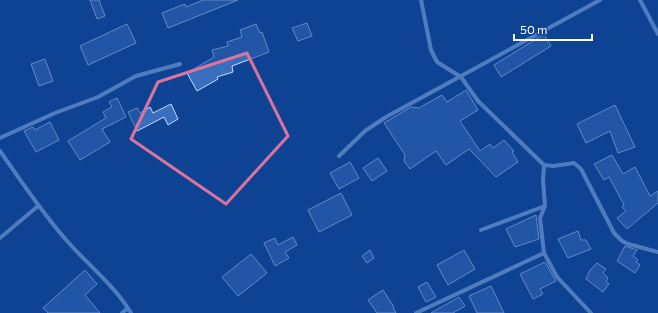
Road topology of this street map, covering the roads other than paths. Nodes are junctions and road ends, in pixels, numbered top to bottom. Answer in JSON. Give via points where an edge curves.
{"nodes":[{"id":1,"x":421,"y":0,"type":"edge"},
{"id":2,"x":600,"y":0,"type":"edge"},
{"id":3,"x":640,"y":0,"type":"edge"},
{"id":4,"x":658,"y":34,"type":"edge"},
{"id":5,"x":180,"y":64,"type":"dead end"},
{"id":6,"x":461,"y":77,"type":"junction"},
{"id":7,"x":0,"y":138,"type":"edge"},
{"id":8,"x":0,"y":151,"type":"edge"},
{"id":9,"x":339,"y":156,"type":"dead end"},
{"id":10,"x":544,"y":164,"type":"junction"},
{"id":11,"x":38,"y":206,"type":"junction"},
{"id":12,"x":544,"y":206,"type":"junction"},
{"id":13,"x":481,"y":230,"type":"dead end"},
{"id":14,"x":0,"y":238,"type":"edge"},
{"id":15,"x":658,"y":252,"type":"edge"},
{"id":16,"x":544,"y":253,"type":"junction"},
{"id":17,"x":128,"y":308,"type":"junction"},
{"id":18,"x":590,"y":312,"type":"edge"},
{"id":19,"x":122,"y":313,"type":"edge"},
{"id":20,"x":131,"y":313,"type":"edge"},
{"id":21,"x":416,"y":313,"type":"edge"}],
"edges":[{"from":1,"to":6,"type":"street","via":[[431,50],[437,62]]},
{"from":2,"to":6,"type":"street"},
{"from":3,"to":4,"type":"street"},
{"from":5,"to":7,"type":"street","via":[[136,76],[98,98],[55,113]]},
{"from":6,"to":9,"type":"street","via":[[386,117],[365,131]]},
{"from":6,"to":10,"type":"street","via":[[478,101]]},
{"from":8,"to":11,"type":"street"},
{"from":10,"to":12,"type":"street"},
{"from":10,"to":15,"type":"street","via":[[553,166],[574,163],[581,169],[614,233],[622,241]]},
{"from":11,"to":14,"type":"street"},
{"from":11,"to":17,"type":"street","via":[[68,242],[122,298]]},
{"from":12,"to":13,"type":"street"},
{"from":12,"to":16,"type":"street","via":[[540,218]]},
{"from":16,"to":18,"type":"street","via":[[557,277]]},
{"from":16,"to":21,"type":"street"},
{"from":17,"to":19,"type":"street"},
{"from":17,"to":20,"type":"street"}]}
